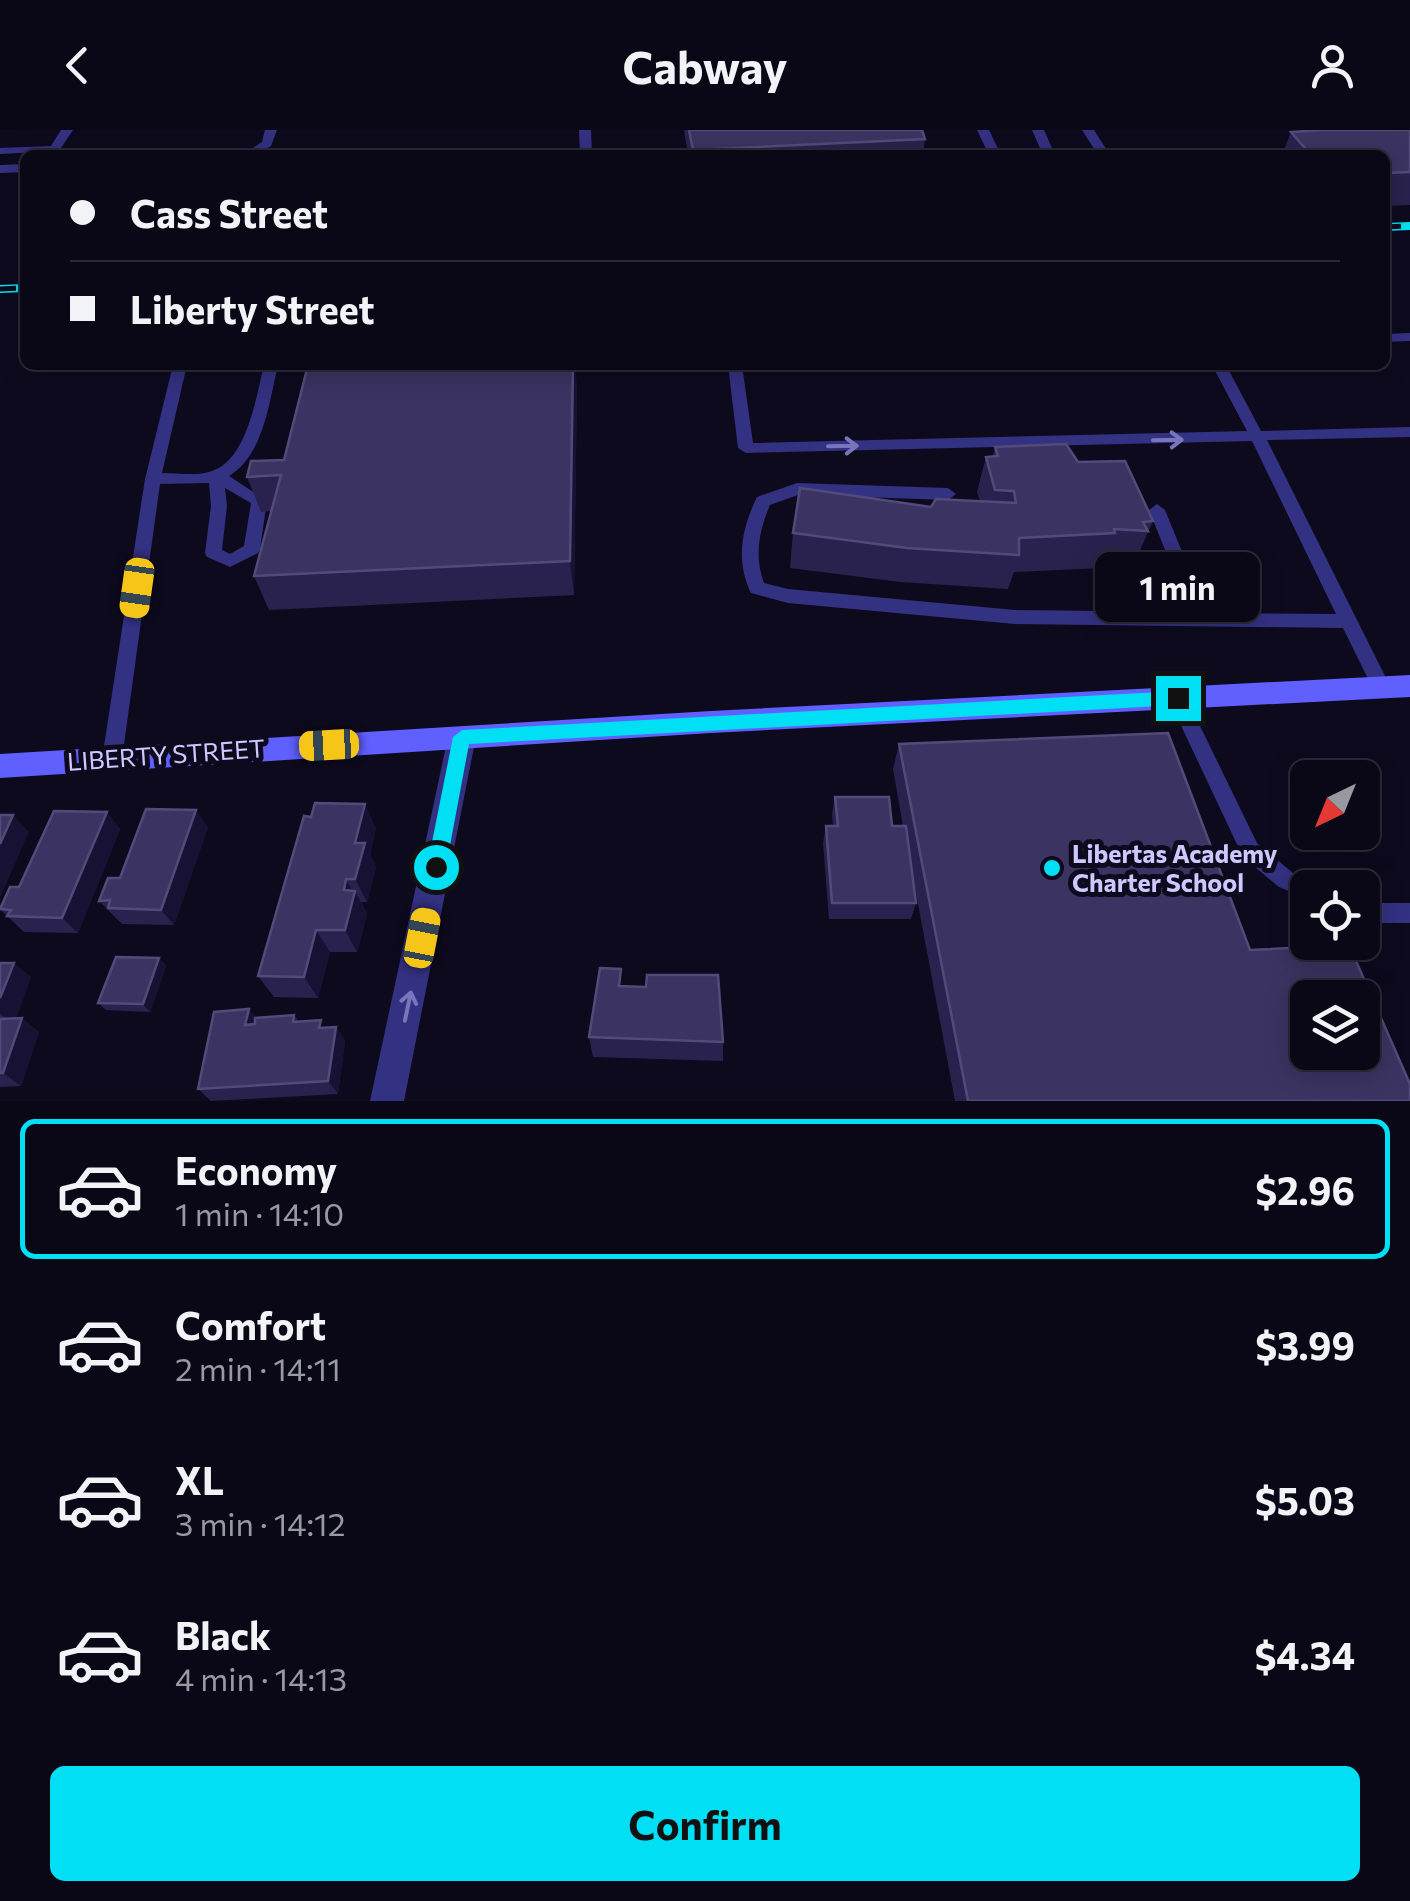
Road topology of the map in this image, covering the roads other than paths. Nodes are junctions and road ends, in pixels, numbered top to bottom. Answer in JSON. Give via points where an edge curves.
{"nodes":[{"id":1,"x":67,"y":130,"type":"edge"},
{"id":2,"x":271,"y":130,"type":"edge"},
{"id":3,"x":28,"y":150,"type":"edge"},
{"id":4,"x":257,"y":150,"type":"edge"},
{"id":5,"x":179,"y":370,"type":"edge"},
{"id":6,"x":269,"y":370,"type":"edge"},
{"id":7,"x":736,"y":370,"type":"edge"},
{"id":8,"x":1222,"y":370,"type":"edge"},
{"id":9,"x":1410,"y":432,"type":"edge"},
{"id":10,"x":1260,"y":438,"type":"junction"},
{"id":11,"x":216,"y":476,"type":"junction"},
{"id":12,"x":153,"y":479,"type":"junction"},
{"id":13,"x":948,"y":494,"type":"dead end"},
{"id":14,"x":1157,"y":510,"type":"dead end"},
{"id":15,"x":1201,"y":619,"type":"junction"},
{"id":16,"x":1347,"y":620,"type":"junction"},
{"id":17,"x":1410,"y":686,"type":"edge"},
{"id":18,"x":1382,"y":688,"type":"junction"},
{"id":19,"x":1178,"y":698,"type":"junction"},
{"id":20,"x":462,"y":737,"type":"junction"},
{"id":21,"x":112,"y":759,"type":"junction"},
{"id":22,"x":0,"y":766,"type":"edge"},
{"id":23,"x":1290,"y":882,"type":"edge"},
{"id":24,"x":1410,"y":913,"type":"edge"},
{"id":25,"x":1380,"y":914,"type":"edge"},
{"id":26,"x":387,"y":1101,"type":"edge"}],
"edges":[{"from":1,"to":3,"type":"lane","via":[[55,149]]},
{"from":2,"to":4,"type":"lane"},
{"from":5,"to":12,"type":"lane"},
{"from":6,"to":11,"type":"lane","via":[[244,449],[232,468]]},
{"from":7,"to":10,"type":"lane","one_way":true,"via":[[746,448]]},
{"from":8,"to":10,"type":"lane"},
{"from":9,"to":10,"type":"lane"},
{"from":10,"to":16,"type":"lane"},
{"from":11,"to":11,"type":"lane","via":[[214,553],[230,561],[252,549],[259,501]]},
{"from":11,"to":12,"type":"lane"},
{"from":12,"to":21,"type":"lane"},
{"from":13,"to":15,"type":"lane","via":[[797,488],[763,502],[750,530],[747,566],[757,588],[788,596],[1015,616]]},
{"from":14,"to":15,"type":"lane"},
{"from":15,"to":16,"type":"lane"},
{"from":16,"to":18,"type":"lane"},
{"from":17,"to":18,"type":"main road","name":"LIBERTY STREET"},
{"from":18,"to":19,"type":"main road","name":"LIBERTY STREET"},
{"from":19,"to":20,"type":"main road","name":"LIBERTY STREET"},
{"from":19,"to":23,"type":"lane","via":[[1250,850]]},
{"from":20,"to":21,"type":"main road","name":"LIBERTY STREET"},
{"from":26,"to":20,"type":"street","one_way":true},
{"from":21,"to":22,"type":"main road","name":"LIBERTY STREET"},
{"from":24,"to":25,"type":"lane"}]}
